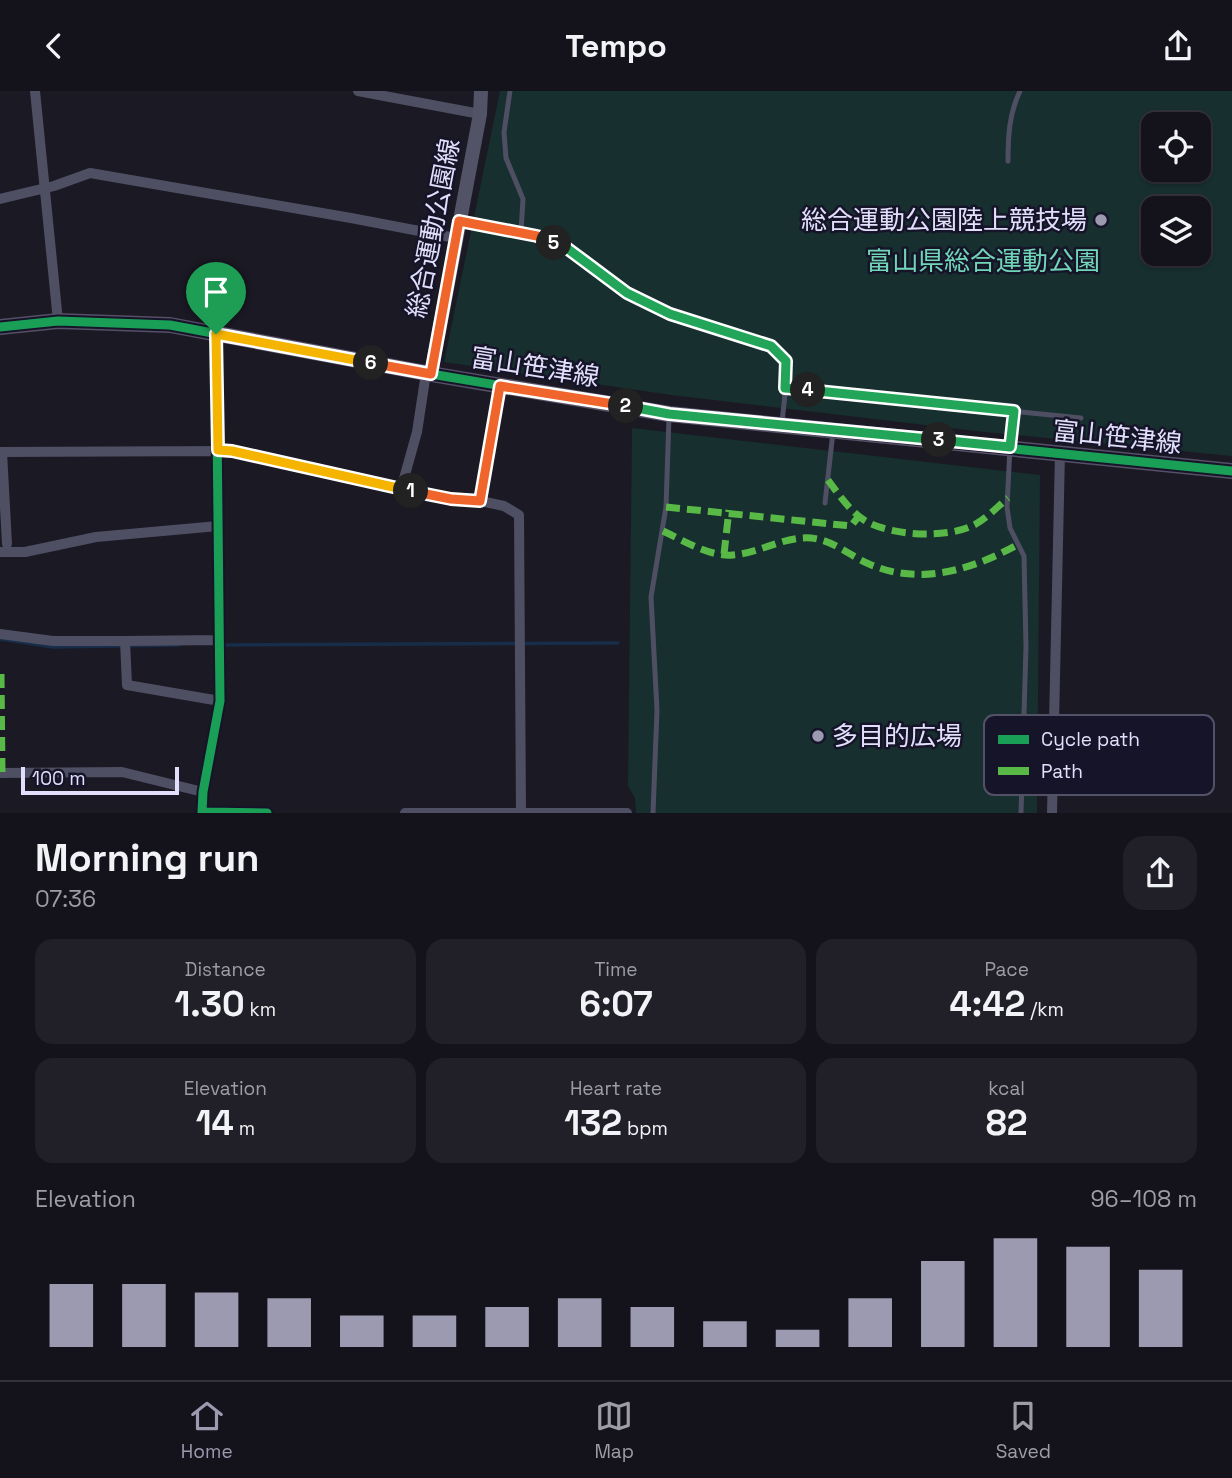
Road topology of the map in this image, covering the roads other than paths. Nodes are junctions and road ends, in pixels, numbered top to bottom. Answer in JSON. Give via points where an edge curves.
{"nodes":[{"id":1,"x":35,"y":91,"type":"edge"},
{"id":2,"x":358,"y":91,"type":"edge"},
{"id":3,"x":481,"y":91,"type":"edge"},
{"id":4,"x":510,"y":91,"type":"edge"},
{"id":5,"x":1020,"y":91,"type":"edge"},
{"id":6,"x":480,"y":114,"type":"junction"},
{"id":7,"x":1008,"y":161,"type":"dead end"},
{"id":8,"x":46,"y":187,"type":"junction"},
{"id":9,"x":0,"y":199,"type":"edge"},
{"id":10,"x":459,"y":221,"type":"junction"},
{"id":11,"x":521,"y":232,"type":"junction"},
{"id":12,"x":456,"y":238,"type":"junction"},
{"id":13,"x":58,"y":321,"type":"junction"},
{"id":14,"x":0,"y":327,"type":"edge"},
{"id":15,"x":216,"y":334,"type":"junction"},
{"id":16,"x":428,"y":374,"type":"junction"},
{"id":17,"x":500,"y":386,"type":"junction"},
{"id":18,"x":785,"y":388,"type":"junction"},
{"id":19,"x":1014,"y":411,"type":"junction"},
{"id":20,"x":669,"y":414,"type":"junction"},
{"id":21,"x":1082,"y":418,"type":"dead end"},
{"id":22,"x":782,"y":425,"type":"junction"},
{"id":23,"x":833,"y":429,"type":"junction"},
{"id":24,"x":1010,"y":447,"type":"junction"},
{"id":25,"x":218,"y":450,"type":"junction"},
{"id":26,"x":1,"y":452,"type":"edge"},
{"id":27,"x":1060,"y":452,"type":"junction"},
{"id":28,"x":1232,"y":471,"type":"edge"},
{"id":29,"x":401,"y":489,"type":"junction"},
{"id":30,"x":480,"y":501,"type":"junction"},
{"id":31,"x":825,"y":503,"type":"dead end"},
{"id":32,"x":218,"y":526,"type":"junction"},
{"id":33,"x":4,"y":548,"type":"edge"},
{"id":34,"x":0,"y":634,"type":"edge"},
{"id":35,"x":219,"y":643,"type":"junction"},
{"id":36,"x":125,"y":644,"type":"junction"},
{"id":37,"x":220,"y":701,"type":"junction"},
{"id":38,"x":1024,"y":715,"type":"edge"},
{"id":39,"x":1054,"y":715,"type":"edge"},
{"id":40,"x":0,"y":773,"type":"edge"},
{"id":41,"x":202,"y":792,"type":"junction"},
{"id":42,"x":1022,"y":795,"type":"edge"},
{"id":43,"x":1052,"y":795,"type":"edge"},
{"id":44,"x":202,"y":812,"type":"edge"},
{"id":45,"x":521,"y":812,"type":"edge"},
{"id":46,"x":267,"y":813,"type":"edge"},
{"id":47,"x":405,"y":813,"type":"edge"},
{"id":48,"x":627,"y":813,"type":"edge"},
{"id":49,"x":653,"y":813,"type":"edge"},
{"id":50,"x":1021,"y":813,"type":"edge"},
{"id":51,"x":1052,"y":813,"type":"edge"}],
"edges":[{"from":1,"to":8,"type":"street"},
{"from":2,"to":6,"type":"street"},
{"from":3,"to":6,"type":"main road","name":"総合運動公園線"},
{"from":4,"to":11,"type":"lane","via":[[506,158],[523,199]]},
{"from":5,"to":7,"type":"lane","via":[[1007,133]]},
{"from":6,"to":10,"type":"main road","name":"総合運動公園線"},
{"from":8,"to":9,"type":"street"},
{"from":8,"to":12,"type":"street","via":[[90,173]]},
{"from":8,"to":13,"type":"street"},
{"from":10,"to":11,"type":"lane"},
{"from":10,"to":12,"type":"main road","name":"総合運動公園線"},
{"from":11,"to":18,"type":"lane","via":[[568,249],[627,293],[670,314],[771,346],[786,361]]},
{"from":12,"to":16,"type":"main road","name":"総合運動公園線"},
{"from":13,"to":14,"type":"main road","name":"富山笹津線"},
{"from":13,"to":15,"type":"main road","name":"富山笹津線","via":[[170,325]]},
{"from":15,"to":16,"type":"main road","name":"富山笹津線"},
{"from":15,"to":25,"type":"street"},
{"from":16,"to":17,"type":"main road","name":"富山笹津線"},
{"from":16,"to":29,"type":"street"},
{"from":17,"to":20,"type":"main road","name":"富山笹津線"},
{"from":17,"to":30,"type":"street"},
{"from":18,"to":19,"type":"lane"},
{"from":18,"to":22,"type":"lane"},
{"from":19,"to":21,"type":"lane"},
{"from":19,"to":24,"type":"lane"},
{"from":20,"to":22,"type":"main road","name":"富山笹津線"},
{"from":20,"to":49,"type":"lane","via":[[666,507],[651,597],[657,710]]},
{"from":22,"to":23,"type":"main road","name":"富山笹津線"},
{"from":23,"to":24,"type":"main road","name":"富山笹津線"},
{"from":23,"to":31,"type":"lane"},
{"from":24,"to":27,"type":"main road","name":"富山笹津線"},
{"from":24,"to":38,"type":"lane","via":[[1007,507],[1010,528],[1024,556]]},
{"from":25,"to":26,"type":"street"},
{"from":25,"to":29,"type":"street"},
{"from":25,"to":32,"type":"street"},
{"from":26,"to":33,"type":"street"},
{"from":27,"to":28,"type":"main road","name":"富山笹津線"},
{"from":27,"to":39,"type":"street"},
{"from":29,"to":30,"type":"street"},
{"from":30,"to":45,"type":"street","via":[[519,515]]},
{"from":32,"to":33,"type":"street","via":[[96,537],[25,552]]},
{"from":32,"to":35,"type":"street"},
{"from":34,"to":36,"type":"street"},
{"from":35,"to":36,"type":"street"},
{"from":35,"to":37,"type":"street"},
{"from":36,"to":37,"type":"street","via":[[127,685]]},
{"from":37,"to":41,"type":"street"},
{"from":40,"to":41,"type":"street","via":[[122,772]]},
{"from":41,"to":44,"type":"street"},
{"from":42,"to":50,"type":"lane"},
{"from":43,"to":51,"type":"street"},
{"from":44,"to":46,"type":"street"},
{"from":45,"to":47,"type":"street"},
{"from":45,"to":48,"type":"street"}]}
